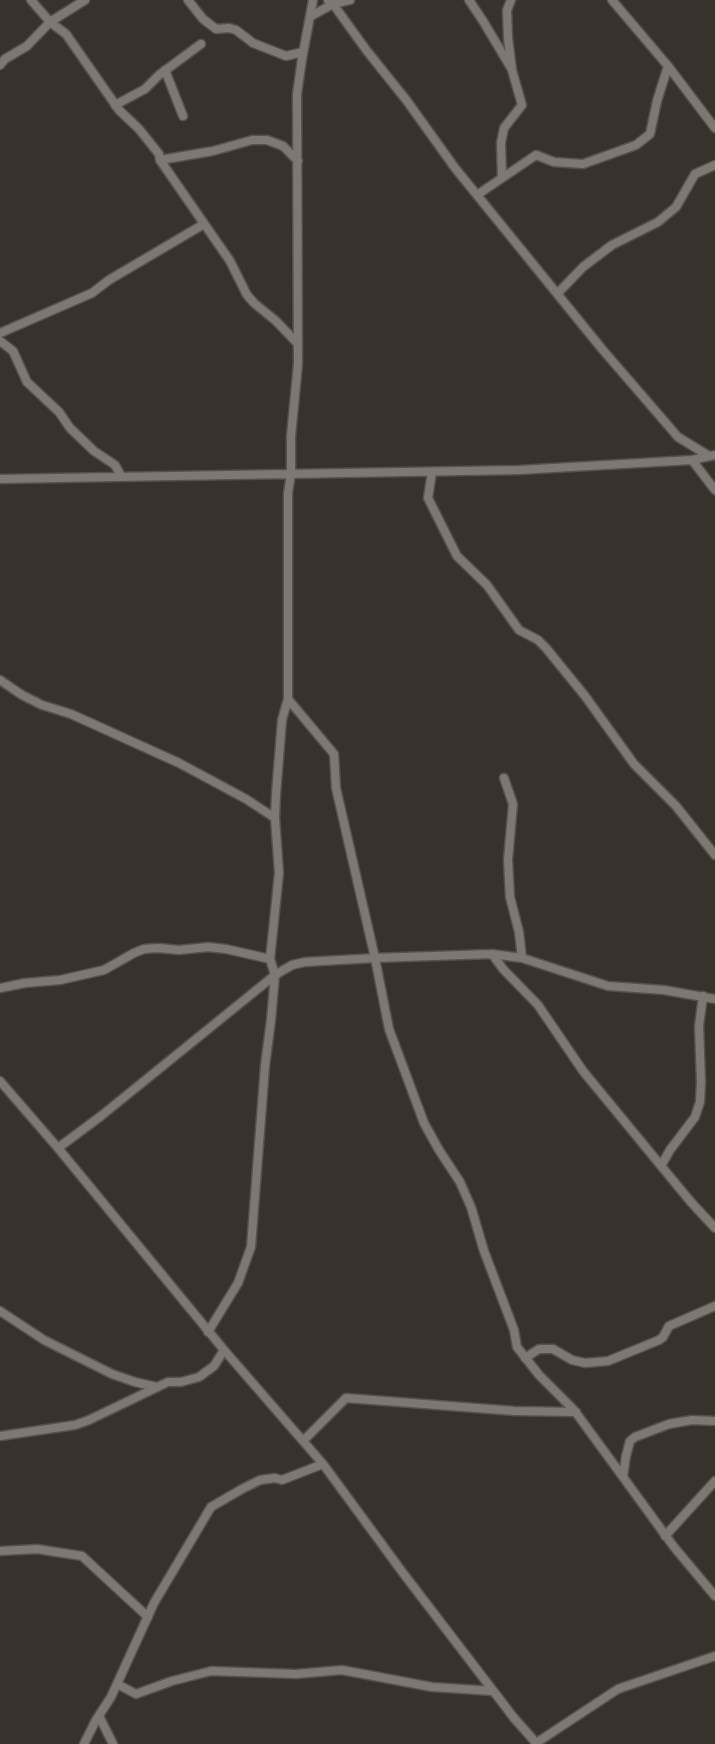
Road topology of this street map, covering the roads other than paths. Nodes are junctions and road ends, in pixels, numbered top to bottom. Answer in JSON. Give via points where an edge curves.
{"nodes":[{"id":1,"x":31,"y":0,"type":"edge"},
{"id":2,"x":85,"y":0,"type":"edge"},
{"id":3,"x":188,"y":0,"type":"edge"},
{"id":4,"x":313,"y":0,"type":"edge"},
{"id":5,"x":350,"y":0,"type":"edge"},
{"id":6,"x":469,"y":0,"type":"edge"},
{"id":7,"x":511,"y":0,"type":"edge"},
{"id":8,"x":612,"y":0,"type":"edge"},
{"id":9,"x":330,"y":2,"type":"edge"},
{"id":10,"x":311,"y":16,"type":"junction"},
{"id":11,"x":50,"y":22,"type":"junction"},
{"id":12,"x":201,"y":44,"type":"dead end"},
{"id":13,"x":303,"y":52,"type":"junction"},
{"id":14,"x":0,"y":65,"type":"edge"},
{"id":15,"x":668,"y":66,"type":"junction"},
{"id":16,"x":165,"y":70,"type":"junction"},
{"id":17,"x":512,"y":70,"type":"junction"},
{"id":18,"x":116,"y":105,"type":"junction"},
{"id":19,"x":183,"y":116,"type":"dead end"},
{"id":20,"x":715,"y":128,"type":"edge"},
{"id":21,"x":160,"y":160,"type":"junction"},
{"id":22,"x":298,"y":161,"type":"junction"},
{"id":23,"x":715,"y":165,"type":"edge"},
{"id":24,"x":502,"y":178,"type":"junction"},
{"id":25,"x":477,"y":195,"type":"junction"},
{"id":26,"x":204,"y":224,"type":"junction"},
{"id":27,"x":558,"y":293,"type":"junction"},
{"id":28,"x":0,"y":333,"type":"edge"},
{"id":29,"x":0,"y":342,"type":"edge"},
{"id":30,"x":298,"y":344,"type":"junction"},
{"id":31,"x":712,"y":456,"type":"edge"},
{"id":32,"x":692,"y":460,"type":"junction"},
{"id":33,"x":432,"y":472,"type":"junction"},
{"id":34,"x":291,"y":474,"type":"junction"},
{"id":35,"x":121,"y":476,"type":"junction"},
{"id":36,"x":0,"y":479,"type":"edge"},
{"id":37,"x":715,"y":490,"type":"edge"},
{"id":38,"x":0,"y":680,"type":"edge"},
{"id":39,"x":288,"y":699,"type":"junction"},
{"id":40,"x":504,"y":778,"type":"dead end"},
{"id":41,"x":275,"y":818,"type":"junction"},
{"id":42,"x":715,"y":855,"type":"edge"},
{"id":43,"x":492,"y":954,"type":"junction"},
{"id":44,"x":375,"y":958,"type":"junction"},
{"id":45,"x":522,"y":958,"type":"junction"},
{"id":46,"x":270,"y":959,"type":"junction"},
{"id":47,"x":275,"y":975,"type":"junction"},
{"id":48,"x":0,"y":988,"type":"edge"},
{"id":49,"x":702,"y":996,"type":"junction"},
{"id":50,"x":715,"y":999,"type":"edge"},
{"id":51,"x":0,"y":1081,"type":"edge"},
{"id":52,"x":58,"y":1148,"type":"junction"},
{"id":53,"x":661,"y":1167,"type":"junction"},
{"id":54,"x":715,"y":1228,"type":"edge"},
{"id":55,"x":715,"y":1306,"type":"edge"},
{"id":56,"x":0,"y":1311,"type":"edge"},
{"id":57,"x":208,"y":1332,"type":"junction"},
{"id":58,"x":224,"y":1350,"type":"junction"},
{"id":59,"x":525,"y":1358,"type":"junction"},
{"id":60,"x":157,"y":1387,"type":"junction"},
{"id":61,"x":576,"y":1412,"type":"junction"},
{"id":62,"x":715,"y":1421,"type":"edge"},
{"id":63,"x":0,"y":1436,"type":"edge"},
{"id":64,"x":303,"y":1442,"type":"junction"},
{"id":65,"x":323,"y":1464,"type":"junction"},
{"id":66,"x":623,"y":1477,"type":"junction"},
{"id":67,"x":715,"y":1481,"type":"edge"},
{"id":68,"x":665,"y":1536,"type":"junction"},
{"id":69,"x":0,"y":1551,"type":"edge"},
{"id":70,"x":715,"y":1596,"type":"edge"},
{"id":71,"x":148,"y":1617,"type":"junction"},
{"id":72,"x":715,"y":1656,"type":"edge"},
{"id":73,"x":117,"y":1684,"type":"junction"},
{"id":74,"x":493,"y":1690,"type":"junction"},
{"id":75,"x":96,"y":1720,"type":"junction"},
{"id":76,"x":536,"y":1743,"type":"edge"},
{"id":77,"x":84,"y":1744,"type":"edge"},
{"id":78,"x":113,"y":1744,"type":"edge"}],
"edges":[{"from":1,"to":11,"type":"street"},
{"from":2,"to":11,"type":"street"},
{"from":3,"to":13,"type":"street","via":[[202,19],[216,29],[231,28],[253,43],[286,56]]},
{"from":4,"to":10,"type":"street"},
{"from":5,"to":9,"type":"street"},
{"from":6,"to":17,"type":"street"},
{"from":7,"to":17,"type":"street","via":[[507,28]]},
{"from":8,"to":15,"type":"street"},
{"from":9,"to":10,"type":"street"},
{"from":9,"to":25,"type":"street"},
{"from":10,"to":13,"type":"street"},
{"from":11,"to":14,"type":"street"},
{"from":11,"to":18,"type":"street","via":[[66,34]]},
{"from":12,"to":16,"type":"street"},
{"from":13,"to":22,"type":"street","via":[[297,94]]},
{"from":15,"to":20,"type":"street"},
{"from":15,"to":24,"type":"street","via":[[650,134],[636,145],[583,164],[554,162],[536,154]]},
{"from":16,"to":18,"type":"street","via":[[145,89]]},
{"from":16,"to":19,"type":"street"},
{"from":17,"to":24,"type":"street","via":[[522,105],[504,128]]},
{"from":18,"to":21,"type":"street"},
{"from":21,"to":22,"type":"street","via":[[267,140],[283,146]]},
{"from":21,"to":26,"type":"street"},
{"from":22,"to":30,"type":"street"},
{"from":23,"to":27,"type":"street","via":[[695,174],[676,207],[658,222],[612,245]]},
{"from":24,"to":25,"type":"street"},
{"from":25,"to":27,"type":"street"},
{"from":26,"to":28,"type":"street","via":[[92,293]]},
{"from":26,"to":30,"type":"street","via":[[230,261],[247,295]]},
{"from":27,"to":31,"type":"street","via":[[678,437]]},
{"from":29,"to":35,"type":"street","via":[[13,351],[27,382],[94,451],[115,465]]},
{"from":30,"to":34,"type":"street"},
{"from":31,"to":32,"type":"street"},
{"from":32,"to":33,"type":"street"},
{"from":32,"to":37,"type":"street"},
{"from":33,"to":34,"type":"street"},
{"from":33,"to":42,"type":"street","via":[[428,498],[457,556],[487,585],[519,630],[546,648],[634,764],[676,806]]},
{"from":34,"to":35,"type":"street"},
{"from":34,"to":39,"type":"street"},
{"from":35,"to":36,"type":"street"},
{"from":38,"to":41,"type":"street","via":[[42,705],[179,762]]},
{"from":39,"to":41,"type":"street","via":[[282,720]]},
{"from":39,"to":44,"type":"street","via":[[334,754],[336,788]]},
{"from":40,"to":45,"type":"street","via":[[513,804],[508,860]]},
{"from":41,"to":46,"type":"street","via":[[279,873]]},
{"from":43,"to":44,"type":"street"},
{"from":43,"to":45,"type":"street"},
{"from":43,"to":53,"type":"street","via":[[538,1005],[582,1071]]},
{"from":44,"to":47,"type":"street","via":[[305,962]]},
{"from":44,"to":59,"type":"street","via":[[389,1029],[424,1123],[471,1207],[517,1347]]},
{"from":45,"to":49,"type":"street","via":[[608,986]]},
{"from":46,"to":47,"type":"street"},
{"from":46,"to":48,"type":"street","via":[[208,947],[144,949],[104,970]]},
{"from":47,"to":52,"type":"street"},
{"from":47,"to":57,"type":"street","via":[[251,1247],[238,1283]]},
{"from":49,"to":50,"type":"street"},
{"from":49,"to":53,"type":"street","via":[[700,1102],[695,1117]]},
{"from":51,"to":52,"type":"street"},
{"from":52,"to":57,"type":"street"},
{"from":53,"to":54,"type":"street"},
{"from":55,"to":59,"type":"street","via":[[669,1326],[659,1340],[608,1361],[585,1363],[554,1349],[539,1349]]},
{"from":56,"to":60,"type":"street","via":[[44,1340],[112,1374]]},
{"from":57,"to":58,"type":"street"},
{"from":58,"to":60,"type":"street","via":[[214,1366],[199,1377]]},
{"from":58,"to":64,"type":"street"},
{"from":59,"to":61,"type":"street"},
{"from":60,"to":63,"type":"street","via":[[75,1425]]},
{"from":61,"to":64,"type":"street","via":[[346,1398]]},
{"from":61,"to":66,"type":"street"},
{"from":62,"to":66,"type":"street","via":[[669,1424],[635,1437],[630,1441]]},
{"from":64,"to":65,"type":"street"},
{"from":65,"to":71,"type":"street","via":[[282,1480],[260,1480],[212,1508]]},
{"from":65,"to":74,"type":"street"},
{"from":66,"to":68,"type":"street"},
{"from":67,"to":68,"type":"street"},
{"from":68,"to":70,"type":"street"},
{"from":69,"to":71,"type":"street","via":[[37,1550],[82,1556]]},
{"from":71,"to":73,"type":"street"},
{"from":72,"to":76,"type":"street","via":[[618,1689]]},
{"from":73,"to":74,"type":"street","via":[[136,1694],[211,1671],[296,1674],[342,1670],[432,1687]]},
{"from":73,"to":75,"type":"street"},
{"from":74,"to":76,"type":"street"},
{"from":75,"to":77,"type":"street"},
{"from":75,"to":78,"type":"street","via":[[102,1719]]}]}
